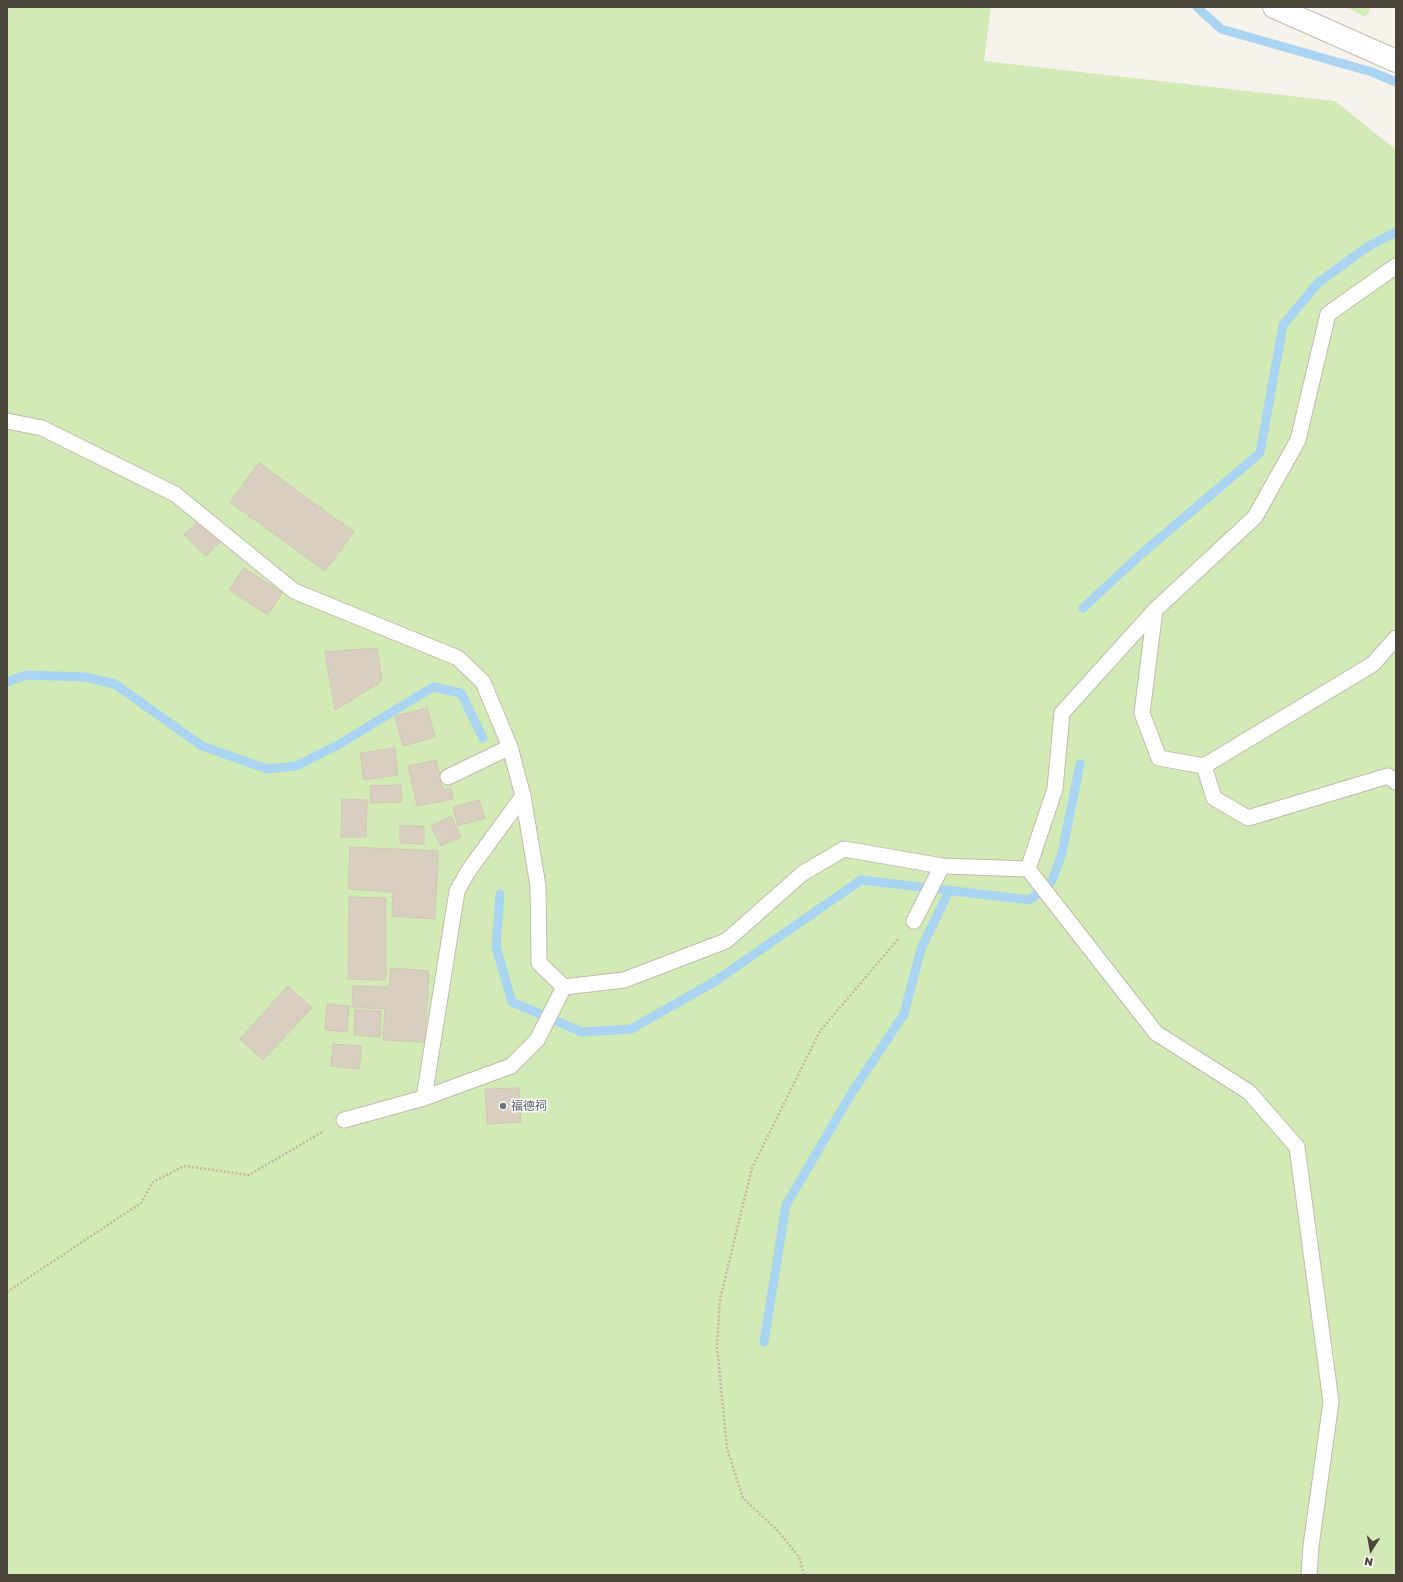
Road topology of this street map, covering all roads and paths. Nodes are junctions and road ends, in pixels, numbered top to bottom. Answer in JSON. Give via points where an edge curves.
{"nodes":[{"id":1,"x":1274,"y":7,"type":"edge"},
{"id":2,"x":1396,"y":61,"type":"edge"},
{"id":3,"x":1396,"y":266,"type":"edge"},
{"id":4,"x":7,"y":421,"type":"edge"},
{"id":5,"x":1155,"y":610,"type":"junction"},
{"id":6,"x":1396,"y":638,"type":"edge"},
{"id":7,"x":510,"y":746,"type":"junction"},
{"id":8,"x":1204,"y":766,"type":"junction"},
{"id":9,"x":448,"y":777,"type":"dead end"},
{"id":10,"x":1396,"y":782,"type":"edge"},
{"id":11,"x":523,"y":796,"type":"junction"},
{"id":12,"x":942,"y":866,"type":"junction"},
{"id":13,"x":1028,"y":869,"type":"junction"},
{"id":14,"x":914,"y":921,"type":"joint"},
{"id":15,"x":564,"y":987,"type":"junction"},
{"id":16,"x":424,"y":1098,"type":"junction"},
{"id":17,"x":344,"y":1120,"type":"joint"},
{"id":18,"x":7,"y":1292,"type":"edge"},
{"id":19,"x":804,"y":1575,"type":"edge"},
{"id":20,"x":1309,"y":1575,"type":"edge"}],
"edges":[{"from":1,"to":2,"type":"street"},
{"from":3,"to":5,"type":"lane","via":[[1328,314],[1298,440],[1255,517]]},
{"from":4,"to":7,"type":"lane","via":[[42,428],[175,494],[294,591],[458,658],[483,682]]},
{"from":5,"to":8,"type":"lane","via":[[1142,713],[1159,758]]},
{"from":5,"to":13,"type":"lane","via":[[1062,713],[1055,789]]},
{"from":6,"to":8,"type":"lane","via":[[1373,664]]},
{"from":7,"to":9,"type":"lane"},
{"from":7,"to":11,"type":"lane"},
{"from":8,"to":10,"type":"lane","via":[[1214,798],[1248,818],[1388,776]]},
{"from":11,"to":15,"type":"lane","via":[[538,886],[539,963]]},
{"from":11,"to":16,"type":"lane","via":[[469,870],[457,891]]},
{"from":12,"to":13,"type":"lane"},
{"from":12,"to":14,"type":"lane"},
{"from":12,"to":15,"type":"lane","via":[[844,849],[803,873],[726,941],[624,980]]},
{"from":13,"to":20,"type":"lane","via":[[1156,1033],[1249,1092],[1297,1147],[1331,1402]]},
{"from":14,"to":19,"type":"path","via":[[820,1031],[752,1168],[720,1299],[717,1346],[727,1449],[743,1498],[779,1532],[798,1557]]},
{"from":15,"to":16,"type":"lane","via":[[537,1040],[511,1066]]},
{"from":16,"to":17,"type":"lane"},
{"from":17,"to":18,"type":"path","via":[[249,1175],[184,1166],[153,1182],[141,1203]]}]}
